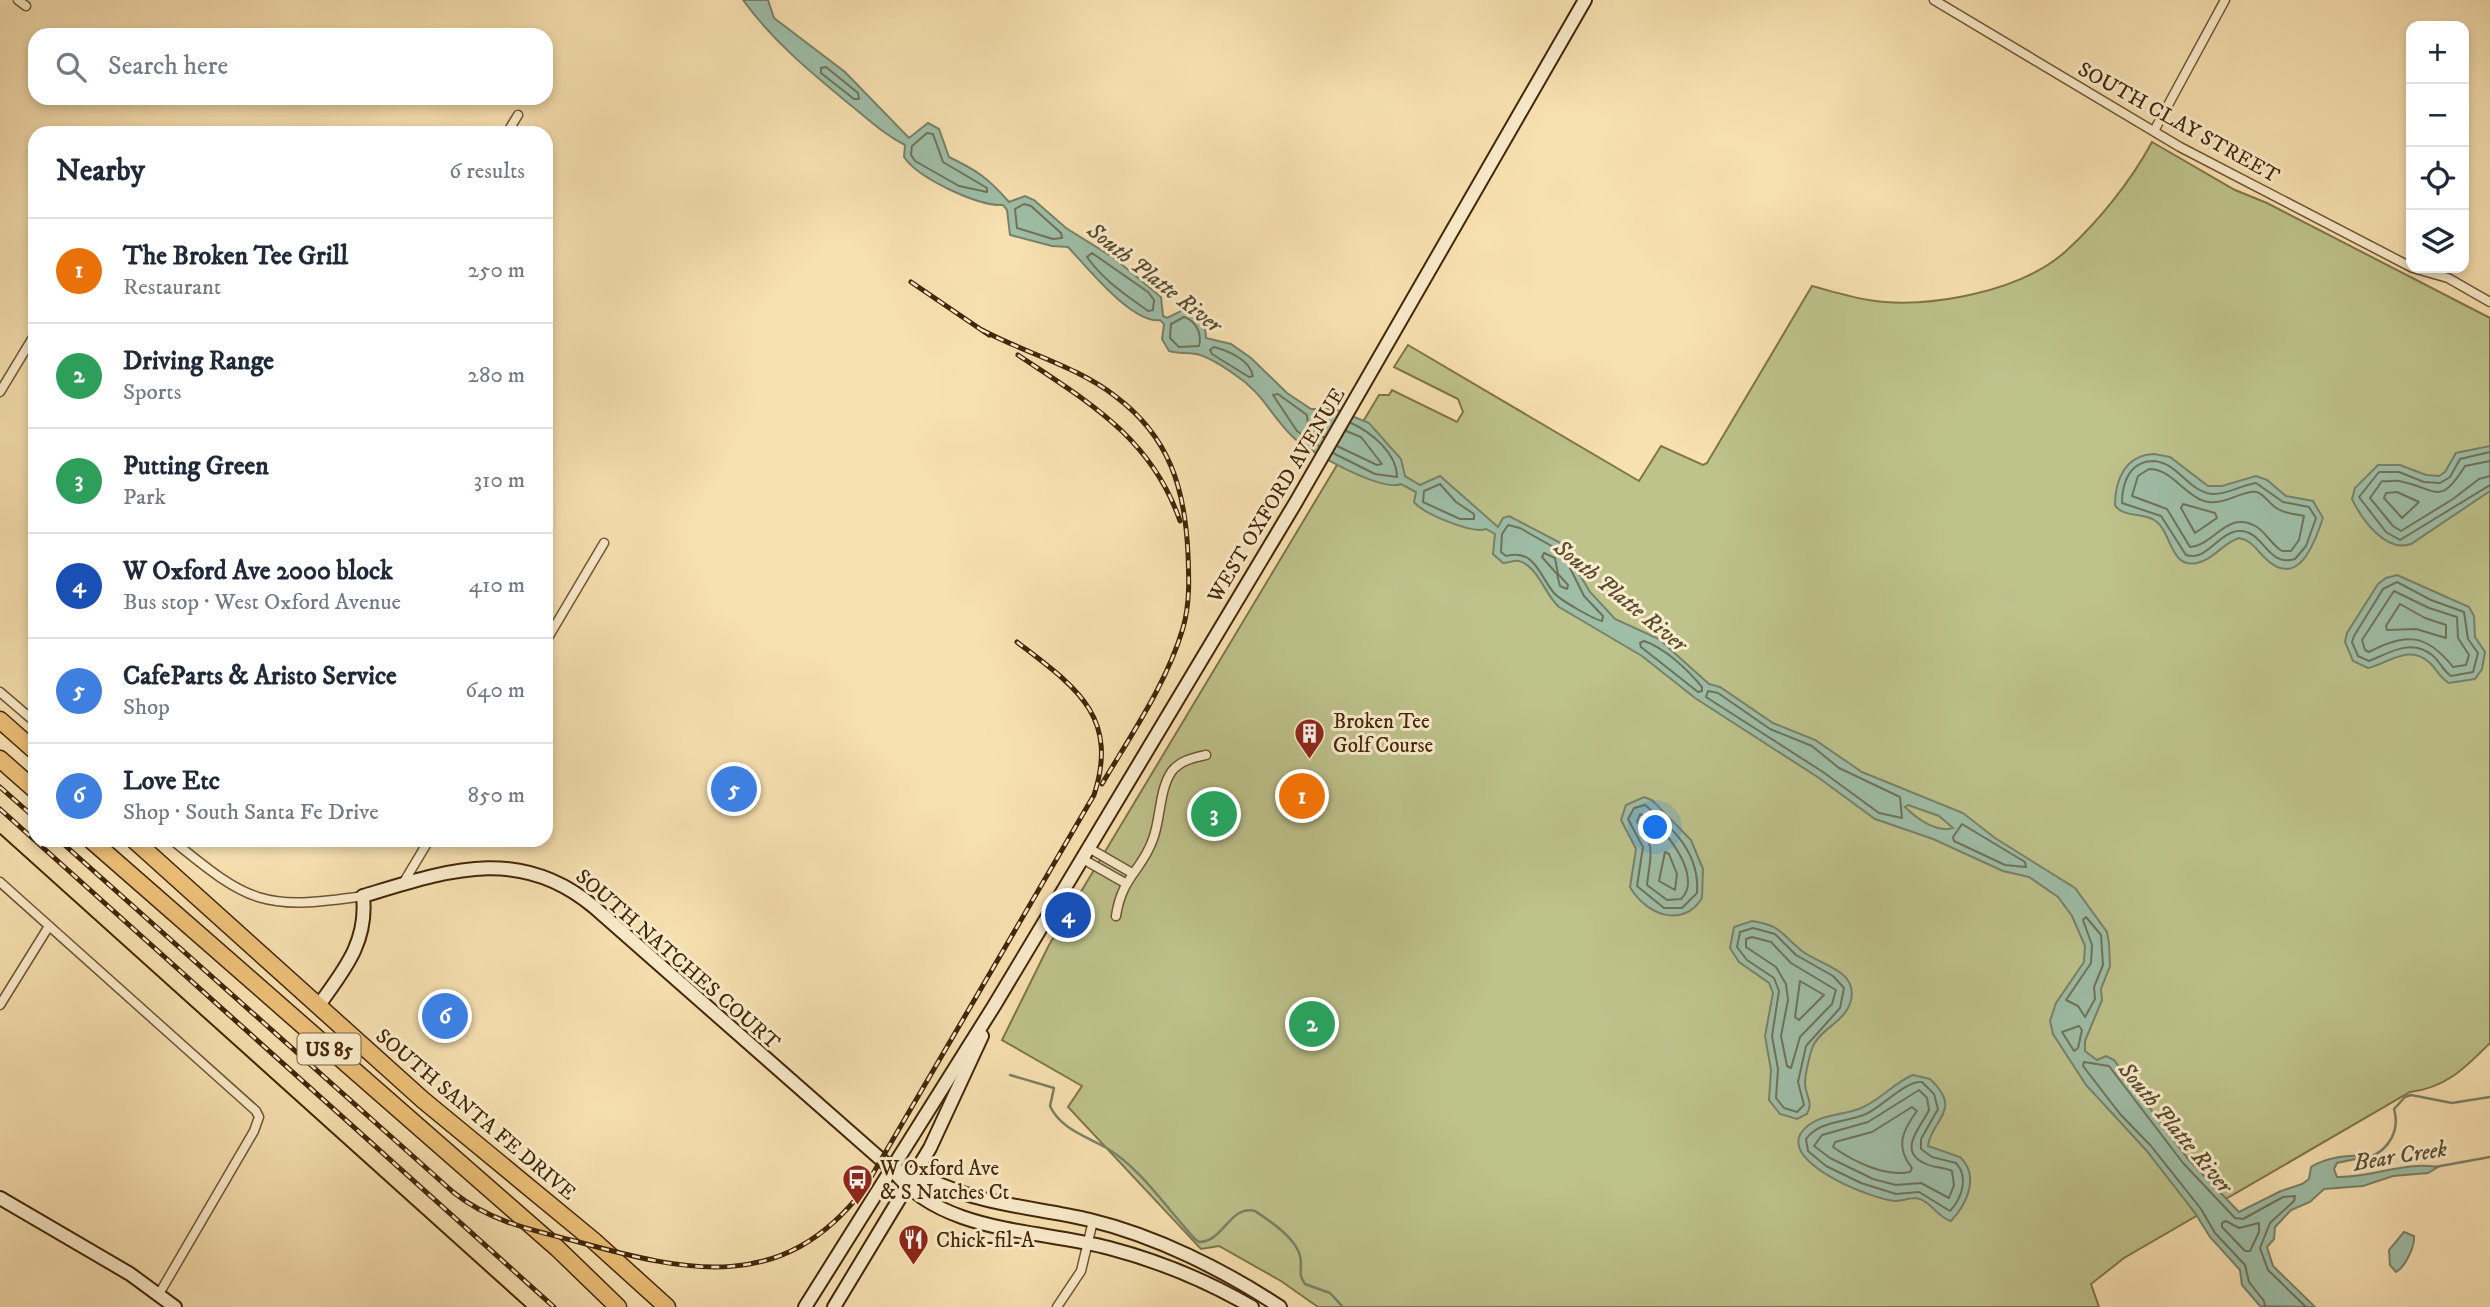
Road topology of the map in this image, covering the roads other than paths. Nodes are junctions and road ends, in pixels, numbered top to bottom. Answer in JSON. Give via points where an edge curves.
{"nodes":[{"id":1,"x":18,"y":0,"type":"edge"},
{"id":2,"x":1585,"y":0,"type":"edge"},
{"id":3,"x":1934,"y":0,"type":"edge"},
{"id":4,"x":2225,"y":0,"type":"edge"},
{"id":5,"x":26,"y":6,"type":"dead end"},
{"id":6,"x":518,"y":115,"type":"dead end"},
{"id":7,"x":511,"y":126,"type":"edge"},
{"id":8,"x":2154,"y":131,"type":"junction"},
{"id":9,"x":2406,"y":264,"type":"edge"},
{"id":10,"x":2432,"y":273,"type":"edge"},
{"id":11,"x":2490,"y":302,"type":"edge"},
{"id":12,"x":28,"y":346,"type":"edge"},
{"id":13,"x":0,"y":392,"type":"edge"},
{"id":14,"x":604,"y":542,"type":"dead end"},
{"id":15,"x":553,"y":629,"type":"edge"},
{"id":16,"x":0,"y":692,"type":"edge"},
{"id":17,"x":28,"y":716,"type":"edge"},
{"id":18,"x":0,"y":720,"type":"edge"},
{"id":19,"x":28,"y":745,"type":"edge"},
{"id":20,"x":1206,"y":755,"type":"dead end"},
{"id":21,"x":0,"y":759,"type":"edge"},
{"id":22,"x":28,"y":784,"type":"edge"},
{"id":23,"x":99,"y":847,"type":"edge"},
{"id":24,"x":142,"y":847,"type":"edge"},
{"id":25,"x":181,"y":847,"type":"edge"},
{"id":26,"x":425,"y":847,"type":"edge"},
{"id":27,"x":1084,"y":852,"type":"junction"},
{"id":28,"x":1132,"y":873,"type":"junction"},
{"id":29,"x":0,"y":882,"type":"edge"},
{"id":30,"x":1125,"y":883,"type":"junction"},
{"id":31,"x":402,"y":885,"type":"junction"},
{"id":32,"x":363,"y":896,"type":"junction"},
{"id":33,"x":1116,"y":916,"type":"dead end"},
{"id":34,"x":49,"y":926,"type":"junction"},
{"id":35,"x":0,"y":1005,"type":"edge"},
{"id":36,"x":319,"y":1005,"type":"junction"},
{"id":37,"x":994,"y":1006,"type":"junction"},
{"id":38,"x":893,"y":1170,"type":"junction"},
{"id":39,"x":915,"y":1174,"type":"junction"},
{"id":40,"x":907,"y":1188,"type":"junction"},
{"id":41,"x":0,"y":1198,"type":"edge"},
{"id":42,"x":1093,"y":1221,"type":"junction"},
{"id":43,"x":1090,"y":1243,"type":"junction"},
{"id":44,"x":159,"y":1294,"type":"junction"},
{"id":45,"x":151,"y":1307,"type":"edge"},
{"id":46,"x":175,"y":1307,"type":"edge"},
{"id":47,"x":618,"y":1307,"type":"edge"},
{"id":48,"x":669,"y":1307,"type":"edge"},
{"id":49,"x":805,"y":1307,"type":"edge"},
{"id":50,"x":834,"y":1307,"type":"edge"},
{"id":51,"x":1057,"y":1307,"type":"edge"},
{"id":52,"x":1252,"y":1307,"type":"edge"},
{"id":53,"x":1280,"y":1307,"type":"edge"}],
"edges":[{"from":1,"to":5,"type":"street"},
{"from":2,"to":27,"type":"main road","name":"WEST OXFORD AVENUE","via":[[1363,387]]},
{"from":3,"to":8,"type":"street","name":"SOUTH CLAY STREET"},
{"from":4,"to":8,"type":"street"},
{"from":6,"to":7,"type":"street"},
{"from":8,"to":9,"type":"street","name":"SOUTH CLAY STREET"},
{"from":10,"to":11,"type":"street","name":"SOUTH CLAY STREET"},
{"from":12,"to":13,"type":"street"},
{"from":14,"to":15,"type":"street"},
{"from":16,"to":17,"type":"street"},
{"from":18,"to":19,"type":"highway"},
{"from":20,"to":28,"type":"street","via":[[1184,761],[1171,772],[1154,838]]},
{"from":21,"to":22,"type":"highway"},
{"from":23,"to":47,"type":"highway","number":"US 85","via":[[557,1248]]},
{"from":24,"to":36,"type":"highway","name":"SOUTH SANTA FE DRIVE","number":"US 85"},
{"from":25,"to":32,"type":"street","via":[[247,895],[286,904]]},
{"from":26,"to":31,"type":"street"},
{"from":27,"to":28,"type":"street"},
{"from":27,"to":30,"type":"street"},
{"from":27,"to":37,"type":"main road","name":"WEST OXFORD AVENUE"},
{"from":28,"to":30,"type":"street"},
{"from":29,"to":34,"type":"street"},
{"from":30,"to":33,"type":"street"},
{"from":31,"to":32,"type":"main road","name":"SOUTH NATCHES COURT"},
{"from":31,"to":38,"type":"main road","name":"SOUTH NATCHES COURT","via":[[471,868],[495,867],[530,872],[568,887]]},
{"from":32,"to":36,"type":"main road","via":[[364,922],[358,945]]},
{"from":34,"to":35,"type":"street"},
{"from":34,"to":44,"type":"street","via":[[259,1117]]},
{"from":36,"to":48,"type":"highway","name":"SOUTH SANTA FE DRIVE","number":"US 85","via":[[451,1124]]},
{"from":37,"to":38,"type":"main road","name":"WEST OXFORD AVENUE"},
{"from":37,"to":39,"type":"main road","name":"WEST OXFORD AVENUE","via":[[948,1114]]},
{"from":38,"to":39,"type":"main road"},
{"from":38,"to":40,"type":"main road","name":"SOUTH NATCHES COURT"},
{"from":38,"to":49,"type":"main road","name":"WEST OXFORD AVENUE"},
{"from":39,"to":40,"type":"main road","name":"WEST OXFORD AVENUE"},
{"from":39,"to":42,"type":"main road","via":[[977,1198]]},
{"from":40,"to":43,"type":"main road","via":[[976,1221]]},
{"from":40,"to":50,"type":"main road","name":"WEST OXFORD AVENUE"},
{"from":41,"to":44,"type":"main road"},
{"from":42,"to":43,"type":"street"},
{"from":42,"to":53,"type":"main road","via":[[1178,1253]]},
{"from":43,"to":51,"type":"street","via":[[1077,1279]]},
{"from":43,"to":52,"type":"main road","via":[[1180,1271]]},
{"from":44,"to":45,"type":"main road"},
{"from":44,"to":46,"type":"main road"}]}
